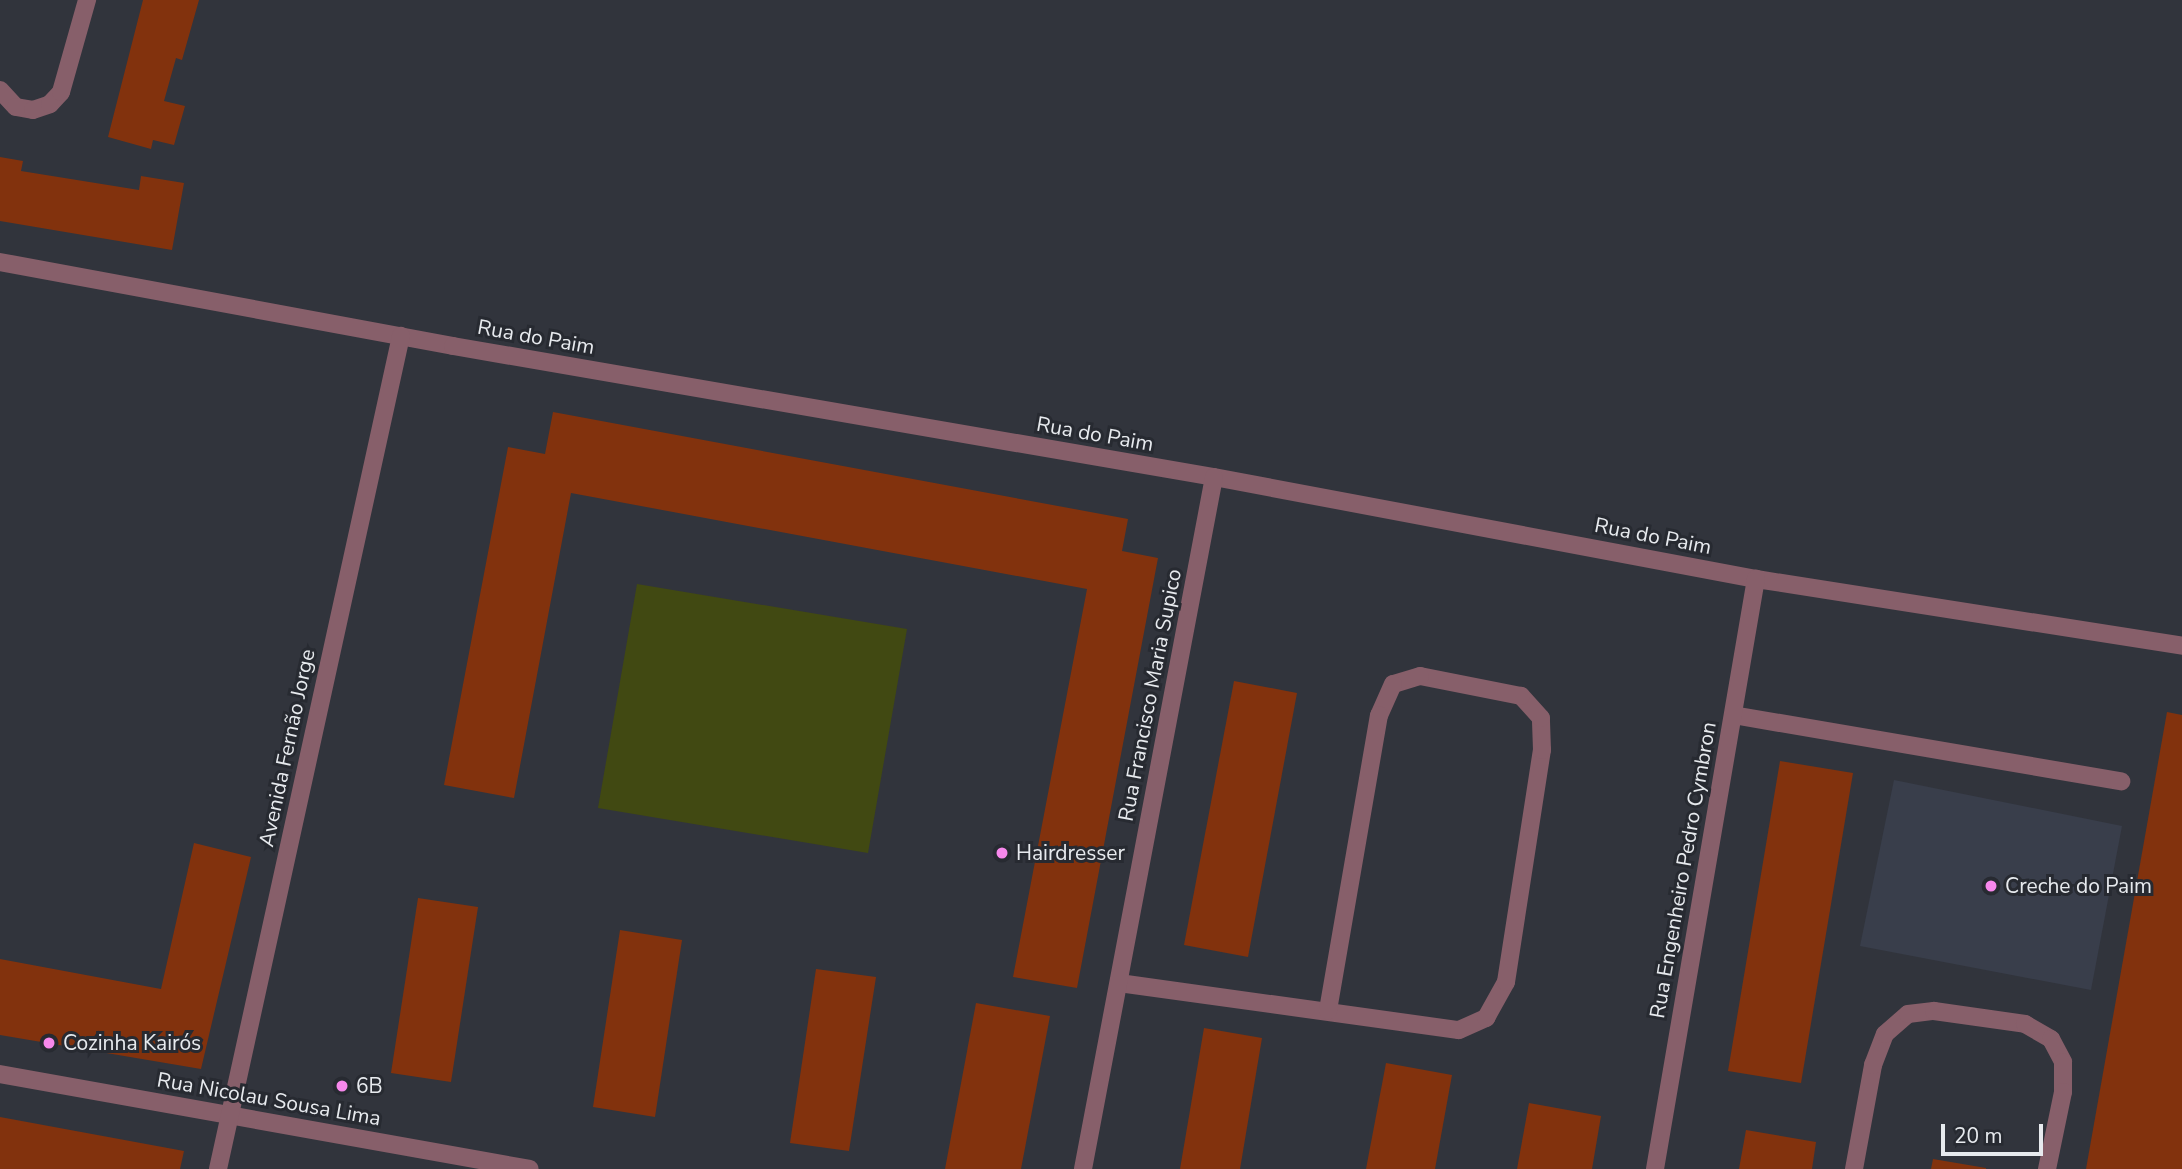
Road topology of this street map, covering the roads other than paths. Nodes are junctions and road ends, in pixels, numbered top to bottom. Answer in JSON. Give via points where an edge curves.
{"nodes":[{"id":1,"x":87,"y":0,"type":"edge"},
{"id":2,"x":0,"y":90,"type":"edge"},
{"id":3,"x":0,"y":262,"type":"edge"},
{"id":4,"x":401,"y":336,"type":"junction"},
{"id":5,"x":1214,"y":477,"type":"junction"},
{"id":6,"x":1756,"y":579,"type":"junction"},
{"id":7,"x":2182,"y":646,"type":"edge"},
{"id":8,"x":1733,"y":715,"type":"junction"},
{"id":9,"x":2121,"y":781,"type":"dead end"},
{"id":10,"x":1119,"y":983,"type":"junction"},
{"id":11,"x":1328,"y":1011,"type":"junction"},
{"id":12,"x":0,"y":1074,"type":"edge"},
{"id":13,"x":229,"y":1117,"type":"junction"},
{"id":14,"x":218,"y":1169,"type":"edge"},
{"id":15,"x":530,"y":1169,"type":"edge"},
{"id":16,"x":1083,"y":1169,"type":"edge"},
{"id":17,"x":1655,"y":1169,"type":"edge"},
{"id":18,"x":1854,"y":1169,"type":"edge"},
{"id":19,"x":2047,"y":1169,"type":"edge"}],
"edges":[{"from":1,"to":2,"type":"street","via":[[61,92],[50,104],[33,110],[16,107]]},
{"from":3,"to":4,"type":"street","name":"Rua do Paim"},
{"from":4,"to":5,"type":"street","name":"Rua do Paim"},
{"from":4,"to":13,"type":"street","name":"Avenida Fernão Jorge"},
{"from":5,"to":6,"type":"street","name":"Rua do Paim"},
{"from":5,"to":10,"type":"street","name":"Rua Francisco Maria Supico"},
{"from":6,"to":7,"type":"street","name":"Rua do Paim"},
{"from":6,"to":8,"type":"street","name":"Rua Engenheiro Pedro Cymbron"},
{"from":8,"to":9,"type":"street"},
{"from":8,"to":17,"type":"street","name":"Rua Engenheiro Pedro Cymbron"},
{"from":10,"to":11,"type":"street"},
{"from":10,"to":16,"type":"street","name":"Rua Francisco Maria Supico"},
{"from":11,"to":11,"type":"street","via":[[1460,1030],[1486,1018],[1506,982],[1542,750],[1541,718],[1521,696],[1420,676],[1393,684],[1379,715]]},
{"from":12,"to":13,"type":"street","name":"Rua Nicolau Sousa Lima"},
{"from":13,"to":14,"type":"street","name":"Avenida Fernão Jorge"},
{"from":13,"to":15,"type":"street","name":"Rua Nicolau Sousa Lima"},
{"from":18,"to":19,"type":"street","via":[[1874,1065],[1885,1034],[1909,1014],[1934,1011],[2025,1024],[2050,1039],[2063,1062],[2063,1092]]}]}
